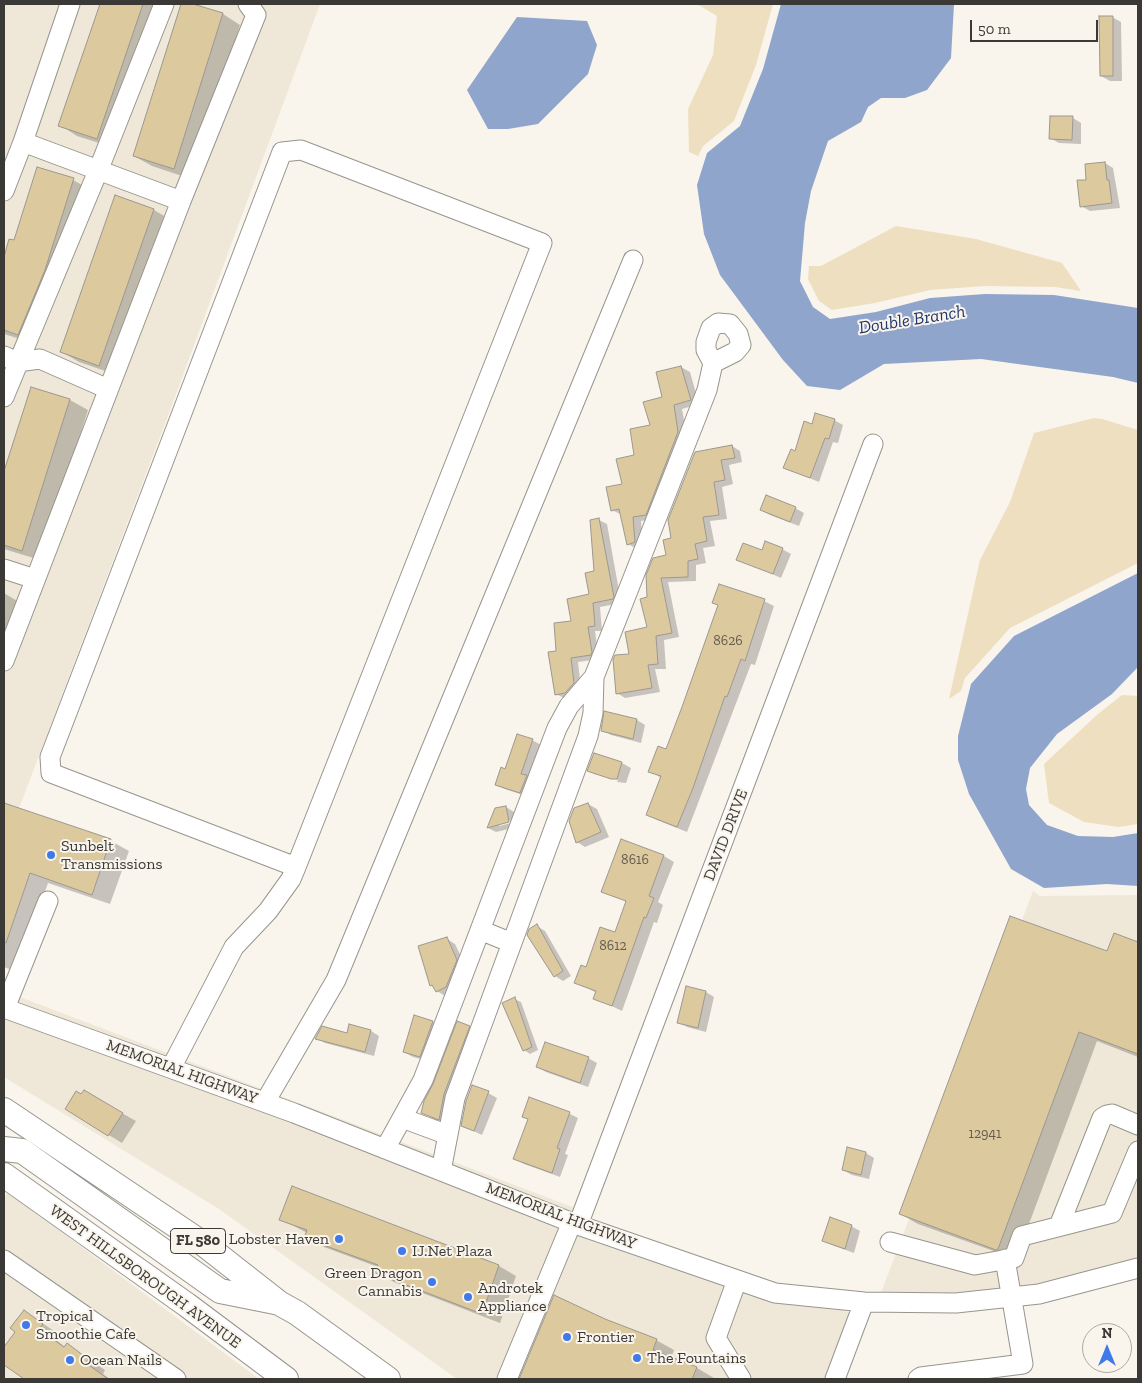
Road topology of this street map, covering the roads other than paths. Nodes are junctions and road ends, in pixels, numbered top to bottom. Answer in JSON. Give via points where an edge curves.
{"nodes":[{"id":1,"x":70,"y":4,"type":"edge"},
{"id":2,"x":164,"y":4,"type":"edge"},
{"id":3,"x":248,"y":4,"type":"edge"},
{"id":4,"x":23,"y":142,"type":"junction"},
{"id":5,"x":98,"y":171,"type":"junction"},
{"id":6,"x":4,"y":190,"type":"edge"},
{"id":7,"x":181,"y":201,"type":"junction"},
{"id":8,"x":633,"y":260,"type":"dead end"},
{"id":9,"x":10,"y":359,"type":"edge"},
{"id":10,"x":714,"y":363,"type":"dead end"},
{"id":11,"x":108,"y":389,"type":"junction"},
{"id":12,"x":4,"y":397,"type":"edge"},
{"id":13,"x":873,"y":444,"type":"dead end"},
{"id":14,"x":4,"y":568,"type":"edge"},
{"id":15,"x":35,"y":579,"type":"junction"},
{"id":16,"x":4,"y":661,"type":"edge"},
{"id":17,"x":594,"y":677,"type":"junction"},
{"id":18,"x":540,"y":776,"type":"junction"},
{"id":19,"x":569,"y":788,"type":"junction"},
{"id":20,"x":296,"y":867,"type":"junction"},
{"id":21,"x":48,"y":901,"type":"dead end"},
{"id":22,"x":480,"y":930,"type":"junction"},
{"id":23,"x":512,"y":943,"type":"junction"},
{"id":24,"x":4,"y":1008,"type":"edge"},
{"id":25,"x":171,"y":1068,"type":"junction"},
{"id":26,"x":265,"y":1102,"type":"junction"},
{"id":27,"x":4,"y":1110,"type":"edge"},
{"id":28,"x":402,"y":1118,"type":"junction"},
{"id":29,"x":1138,"y":1125,"type":"edge"},
{"id":30,"x":448,"y":1135,"type":"junction"},
{"id":31,"x":385,"y":1148,"type":"junction"},
{"id":32,"x":4,"y":1149,"type":"edge"},
{"id":33,"x":1138,"y":1151,"type":"edge"},
{"id":34,"x":441,"y":1170,"type":"junction"},
{"id":35,"x":8,"y":1181,"type":"edge"},
{"id":36,"x":575,"y":1224,"type":"junction"},
{"id":37,"x":1059,"y":1226,"type":"junction"},
{"id":38,"x":890,"y":1242,"type":"dead end"},
{"id":39,"x":1006,"y":1259,"type":"junction"},
{"id":40,"x":4,"y":1260,"type":"edge"},
{"id":41,"x":1138,"y":1268,"type":"edge"},
{"id":42,"x":737,"y":1280,"type":"junction"},
{"id":43,"x":1012,"y":1297,"type":"junction"},
{"id":44,"x":864,"y":1302,"type":"junction"},
{"id":45,"x":279,"y":1303,"type":"junction"},
{"id":46,"x":166,"y":1376,"type":"edge"},
{"id":47,"x":286,"y":1379,"type":"edge"},
{"id":48,"x":388,"y":1379,"type":"edge"},
{"id":49,"x":507,"y":1379,"type":"edge"},
{"id":50,"x":741,"y":1379,"type":"edge"},
{"id":51,"x":835,"y":1379,"type":"edge"},
{"id":52,"x":918,"y":1379,"type":"edge"}],
"edges":[{"from":1,"to":4,"type":"street"},
{"from":2,"to":5,"type":"street"},
{"from":3,"to":7,"type":"street","via":[[256,16]]},
{"from":4,"to":5,"type":"street"},
{"from":4,"to":6,"type":"street"},
{"from":5,"to":7,"type":"street"},
{"from":5,"to":9,"type":"street"},
{"from":7,"to":11,"type":"street"},
{"from":8,"to":26,"type":"street","via":[[336,980]]},
{"from":9,"to":11,"type":"street","via":[[40,359]]},
{"from":9,"to":12,"type":"street"},
{"from":10,"to":17,"type":"street","via":[[707,390]]},
{"from":11,"to":15,"type":"street"},
{"from":13,"to":36,"type":"street","name":"DAVID DRIVE"},
{"from":14,"to":15,"type":"street"},
{"from":15,"to":16,"type":"street"},
{"from":17,"to":18,"type":"street","via":[[569,706],[557,728]]},
{"from":17,"to":19,"type":"street","via":[[593,714]]},
{"from":18,"to":19,"type":"street"},
{"from":18,"to":22,"type":"street"},
{"from":19,"to":23,"type":"street"},
{"from":20,"to":20,"type":"street","via":[[542,243],[301,150],[282,152],[50,757],[51,773]]},
{"from":20,"to":25,"type":"street","via":[[268,911],[234,946]]},
{"from":21,"to":24,"type":"street"},
{"from":22,"to":23,"type":"street"},
{"from":22,"to":28,"type":"street","via":[[423,1080]]},
{"from":23,"to":30,"type":"street","via":[[455,1098]]},
{"from":24,"to":25,"type":"street","name":"MEMORIAL HIGHWAY"},
{"from":25,"to":26,"type":"street","name":"MEMORIAL HIGHWAY"},
{"from":26,"to":31,"type":"street","name":"MEMORIAL HIGHWAY"},
{"from":27,"to":45,"type":"main road","number":"FL 580","via":[[205,1245]]},
{"from":28,"to":30,"type":"street"},
{"from":28,"to":31,"type":"street"},
{"from":29,"to":37,"type":"street","via":[[1112,1114],[1102,1118]]},
{"from":30,"to":34,"type":"street"},
{"from":31,"to":34,"type":"street","name":"MEMORIAL HIGHWAY"},
{"from":32,"to":45,"type":"main road","via":[[22,1151],[220,1292]]},
{"from":33,"to":37,"type":"street","via":[[1112,1213]]},
{"from":34,"to":36,"type":"street","name":"MEMORIAL HIGHWAY"},
{"from":35,"to":47,"type":"main road","name":"WEST HILLSBOROUGH AVENUE","via":[[187,1305]]},
{"from":36,"to":42,"type":"street","name":"MEMORIAL HIGHWAY"},
{"from":36,"to":49,"type":"street","name":"DAVID DRIVE"},
{"from":37,"to":39,"type":"street","via":[[1022,1236],[1014,1258]]},
{"from":38,"to":39,"type":"street","via":[[975,1265]]},
{"from":39,"to":43,"type":"street"},
{"from":40,"to":46,"type":"street"},
{"from":41,"to":43,"type":"street","name":"MEMORIAL HIGHWAY","via":[[1039,1294]]},
{"from":42,"to":44,"type":"street","name":"MEMORIAL HIGHWAY","via":[[775,1293]]},
{"from":42,"to":50,"type":"street","via":[[716,1338]]},
{"from":43,"to":44,"type":"street","name":"MEMORIAL HIGHWAY","via":[[956,1303]]},
{"from":43,"to":52,"type":"street","via":[[1023,1364]]},
{"from":44,"to":51,"type":"street"},
{"from":45,"to":48,"type":"main road","number":"FL 580"}]}
